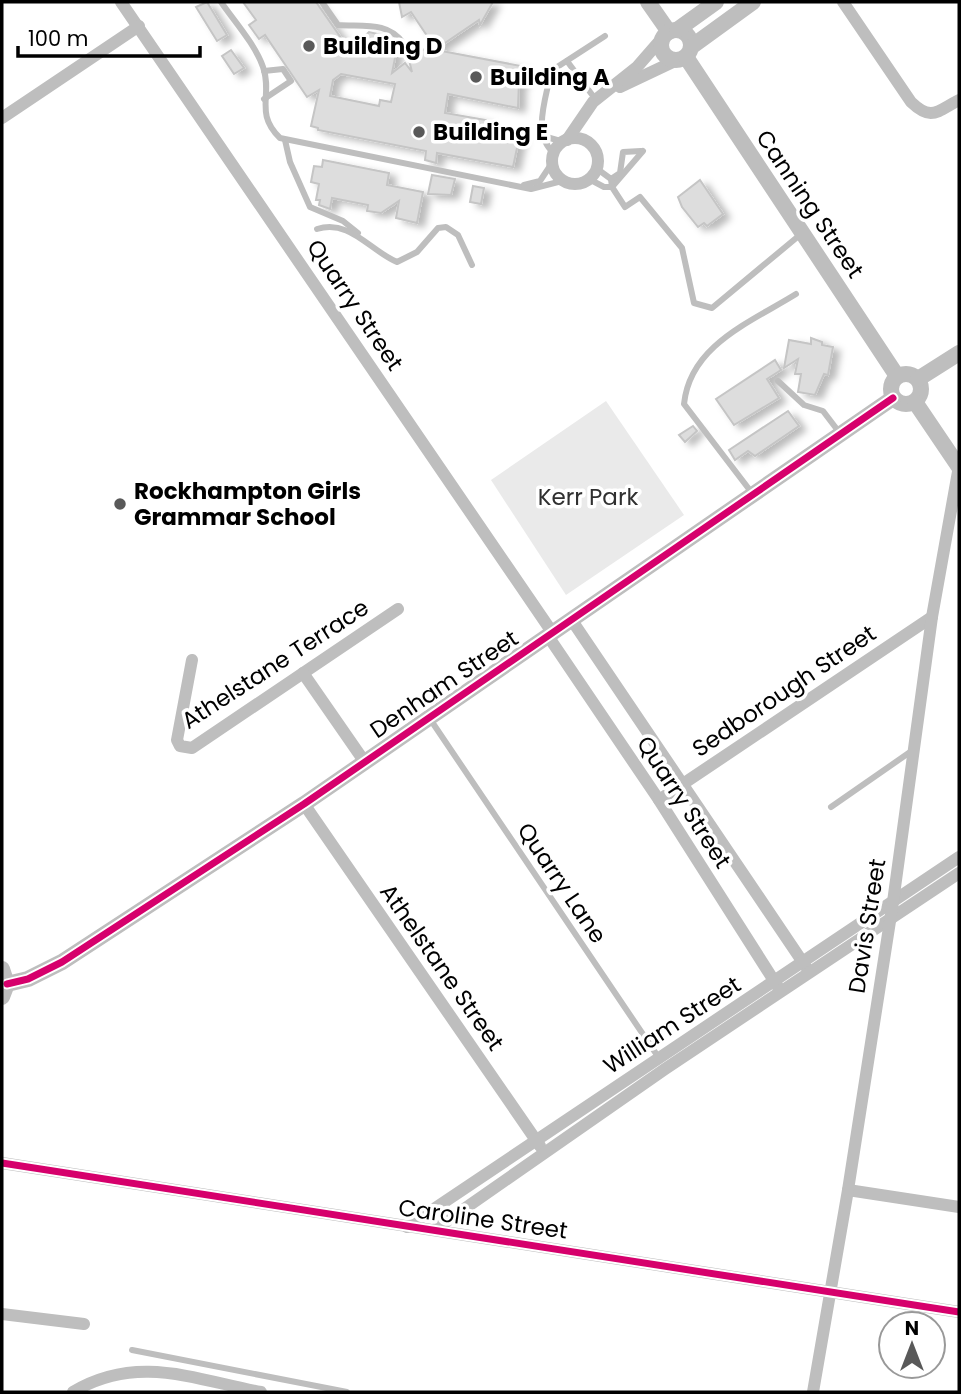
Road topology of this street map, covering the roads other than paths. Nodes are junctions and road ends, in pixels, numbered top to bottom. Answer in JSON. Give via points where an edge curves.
{"nodes":[{"id":1,"x":121,"y":2,"type":"edge"},
{"id":2,"x":220,"y":2,"type":"edge"},
{"id":3,"x":322,"y":2,"type":"edge"},
{"id":4,"x":648,"y":2,"type":"edge"},
{"id":5,"x":716,"y":2,"type":"edge"},
{"id":6,"x":752,"y":2,"type":"edge"},
{"id":7,"x":843,"y":2,"type":"edge"},
{"id":8,"x":139,"y":26,"type":"junction"},
{"id":9,"x":670,"y":33,"type":"junction"},
{"id":10,"x":605,"y":36,"type":"dead end"},
{"id":11,"x":403,"y":43,"type":"dead end"},
{"id":12,"x":685,"y":55,"type":"junction"},
{"id":13,"x":567,"y":61,"type":"junction"},
{"id":14,"x":264,"y":71,"type":"junction"},
{"id":15,"x":264,"y":99,"type":"junction"},
{"id":16,"x":596,"y":100,"type":"junction"},
{"id":17,"x":959,"y":100,"type":"edge"},
{"id":18,"x":2,"y":118,"type":"edge"},
{"id":19,"x":543,"y":136,"type":"junction"},
{"id":20,"x":285,"y":139,"type":"junction"},
{"id":21,"x":565,"y":141,"type":"junction"},
{"id":22,"x":588,"y":143,"type":"junction"},
{"id":23,"x":553,"y":158,"type":"junction"},
{"id":24,"x":593,"y":173,"type":"junction"},
{"id":25,"x":562,"y":181,"type":"junction"},
{"id":26,"x":611,"y":183,"type":"junction"},
{"id":27,"x":522,"y":185,"type":"junction"},
{"id":28,"x":317,"y":229,"type":"dead end"},
{"id":29,"x":803,"y":233,"type":"junction"},
{"id":30,"x":360,"y":235,"type":"junction"},
{"id":31,"x":472,"y":265,"type":"dead end"},
{"id":32,"x":796,"y":294,"type":"dead end"},
{"id":33,"x":959,"y":353,"type":"edge"},
{"id":34,"x":897,"y":376,"type":"junction"},
{"id":35,"x":918,"y":379,"type":"junction"},
{"id":36,"x":778,"y":381,"type":"dead end"},
{"id":37,"x":892,"y":398,"type":"junction"},
{"id":38,"x":915,"y":402,"type":"junction"},
{"id":39,"x":840,"y":434,"type":"junction"},
{"id":40,"x":959,"y":467,"type":"edge"},
{"id":41,"x":753,"y":494,"type":"junction"},
{"id":42,"x":398,"y":609,"type":"dead end"},
{"id":43,"x":932,"y":617,"type":"junction"},
{"id":44,"x":571,"y":620,"type":"junction"},
{"id":45,"x":550,"y":634,"type":"junction"},
{"id":46,"x":192,"y":660,"type":"dead end"},
{"id":47,"x":303,"y":673,"type":"junction"},
{"id":48,"x":429,"y":718,"type":"junction"},
{"id":49,"x":914,"y":749,"type":"junction"},
{"id":50,"x":364,"y":761,"type":"junction"},
{"id":51,"x":681,"y":785,"type":"junction"},
{"id":52,"x":659,"y":800,"type":"junction"},
{"id":53,"x":304,"y":804,"type":"junction"},
{"id":54,"x":831,"y":807,"type":"dead end"},
{"id":55,"x":959,"y":858,"type":"edge"},
{"id":56,"x":959,"y":873,"type":"edge"},
{"id":57,"x":893,"y":902,"type":"junction"},
{"id":58,"x":890,"y":920,"type":"junction"},
{"id":59,"x":806,"y":968,"type":"junction"},
{"id":60,"x":3,"y":983,"type":"edge"},
{"id":61,"x":778,"y":988,"type":"junction"},
{"id":62,"x":662,"y":1063,"type":"junction"},
{"id":63,"x":537,"y":1142,"type":"junction"},
{"id":64,"x":546,"y":1154,"type":"junction"},
{"id":65,"x":2,"y":1163,"type":"edge"},
{"id":66,"x":848,"y":1191,"type":"junction"},
{"id":67,"x":959,"y":1206,"type":"edge"},
{"id":68,"x":407,"y":1227,"type":"junction"},
{"id":69,"x":434,"y":1230,"type":"junction"},
{"id":70,"x":830,"y":1291,"type":"junction"},
{"id":71,"x":959,"y":1312,"type":"edge"},
{"id":72,"x":2,"y":1314,"type":"edge"},
{"id":73,"x":84,"y":1324,"type":"dead end"},
{"id":74,"x":132,"y":1350,"type":"dead end"},
{"id":75,"x":72,"y":1392,"type":"edge"},
{"id":76,"x":261,"y":1392,"type":"edge"},
{"id":77,"x":347,"y":1392,"type":"edge"},
{"id":78,"x":813,"y":1392,"type":"edge"}],
"edges":[{"from":1,"to":8,"type":"street","name":"Quarry Street"},
{"from":2,"to":14,"type":"lane"},
{"from":3,"to":11,"type":"lane","via":[[338,25],[385,28],[396,32]]},
{"from":4,"to":9,"type":"street"},
{"from":5,"to":9,"type":"street"},
{"from":6,"to":12,"type":"street"},
{"from":7,"to":17,"type":"street","via":[[923,113],[934,114]]},
{"from":8,"to":18,"type":"street"},
{"from":8,"to":45,"type":"street","name":"Quarry Street"},
{"from":9,"to":12,"type":"street","via":[[687,34]]},
{"from":9,"to":12,"type":"street","via":[[661,44],[664,54]]},
{"from":9,"to":16,"type":"street"},
{"from":10,"to":13,"type":"lane"},
{"from":12,"to":22,"type":"street","via":[[622,86],[594,107],[588,116]]},
{"from":12,"to":29,"type":"street","name":"Canning Street"},
{"from":13,"to":16,"type":"lane"},
{"from":13,"to":19,"type":"lane","via":[[551,71]]},
{"from":14,"to":15,"type":"lane"},
{"from":14,"to":15,"type":"lane","via":[[283,69],[292,81]]},
{"from":15,"to":20,"type":"lane","via":[[264,115],[271,129]]},
{"from":16,"to":21,"type":"street"},
{"from":19,"to":21,"type":"lane"},
{"from":19,"to":23,"type":"lane"},
{"from":20,"to":27,"type":"lane"},
{"from":20,"to":30,"type":"lane","via":[[310,207],[343,221]]},
{"from":21,"to":22,"type":"street"},
{"from":21,"to":23,"type":"street"},
{"from":22,"to":24,"type":"street","via":[[597,155]]},
{"from":23,"to":25,"type":"street"},
{"from":23,"to":27,"type":"lane","via":[[540,181]]},
{"from":24,"to":25,"type":"street","via":[[577,184]]},
{"from":24,"to":26,"type":"lane"},
{"from":24,"to":26,"type":"lane","via":[[604,187]]},
{"from":25,"to":27,"type":"lane","via":[[531,189]]},
{"from":26,"to":26,"type":"lane","via":[[643,151],[623,152],[620,173]]},
{"from":26,"to":29,"type":"lane","via":[[625,207],[640,197],[682,248],[686,281],[694,303],[703,308],[712,308]]},
{"from":28,"to":30,"type":"lane","via":[[336,226]]},
{"from":29,"to":34,"type":"street","name":"Canning Street"},
{"from":30,"to":31,"type":"lane","via":[[378,253],[397,262],[416,252],[438,228],[446,227],[458,235]]},
{"from":32,"to":41,"type":"lane","via":[[711,347],[686,386],[684,404]]},
{"from":33,"to":35,"type":"street"},
{"from":34,"to":35,"type":"street","via":[[908,374]]},
{"from":34,"to":37,"type":"street","via":[[891,386]]},
{"from":35,"to":38,"type":"street","via":[[921,389]]},
{"from":36,"to":39,"type":"lane","via":[[804,405],[823,411]]},
{"from":37,"to":38,"type":"street","via":[[904,404]]},
{"from":37,"to":39,"type":"street","name":"Denham Street"},
{"from":38,"to":40,"type":"street"},
{"from":39,"to":41,"type":"street","name":"Denham Street"},
{"from":40,"to":43,"type":"street","name":"Davis Street"},
{"from":41,"to":44,"type":"street","name":"Denham Street"},
{"from":42,"to":47,"type":"street","name":"Athelstane Terrace"},
{"from":43,"to":49,"type":"street","name":"Davis Street"},
{"from":43,"to":51,"type":"street","name":"Sedborough Street"},
{"from":44,"to":45,"type":"street","name":"Denham Street"},
{"from":44,"to":51,"type":"street","name":"Quarry Street"},
{"from":45,"to":48,"type":"street","name":"Denham Street"},
{"from":45,"to":52,"type":"street","name":"Quarry Street"},
{"from":46,"to":47,"type":"street","name":"Athelstane Terrace","via":[[177,740],[180,746],[192,748]]},
{"from":47,"to":50,"type":"street"},
{"from":48,"to":50,"type":"street","name":"Denham Street"},
{"from":48,"to":62,"type":"lane","name":"Quarry Lane"},
{"from":49,"to":54,"type":"lane"},
{"from":49,"to":57,"type":"street","name":"Davis Street"},
{"from":50,"to":53,"type":"street","name":"Denham Street"},
{"from":51,"to":52,"type":"street","name":"Sedborough Street"},
{"from":51,"to":59,"type":"street","name":"Quarry Street"},
{"from":52,"to":61,"type":"street","name":"Quarry Street"},
{"from":53,"to":60,"type":"street","name":"Denham Street","via":[[62,962],[28,979]]},
{"from":53,"to":63,"type":"street","name":"Athelstane Street"},
{"from":55,"to":57,"type":"street","name":"William Street"},
{"from":56,"to":58,"type":"street","name":"William Street"},
{"from":57,"to":58,"type":"street","name":"Davis Street"},
{"from":57,"to":59,"type":"street","name":"William Street"},
{"from":58,"to":59,"type":"street","name":"William Street"},
{"from":58,"to":66,"type":"street","name":"Davis Street"},
{"from":59,"to":61,"type":"street","name":"William Street"},
{"from":61,"to":62,"type":"street","name":"William Street"},
{"from":62,"to":63,"type":"street","name":"William Street"},
{"from":62,"to":64,"type":"street","name":"William Street"},
{"from":63,"to":64,"type":"street","name":"Athelstane Street"},
{"from":63,"to":68,"type":"street","name":"William Street"},
{"from":64,"to":69,"type":"street","name":"William Street"},
{"from":65,"to":68,"type":"street","name":"Caroline Street"},
{"from":66,"to":67,"type":"street"},
{"from":66,"to":70,"type":"street","name":"Davis Street"},
{"from":68,"to":69,"type":"street","name":"Caroline Street"},
{"from":69,"to":70,"type":"street","name":"Caroline Street"},
{"from":70,"to":71,"type":"street","name":"Caroline Street"},
{"from":70,"to":78,"type":"street","name":"Davis Street"},
{"from":72,"to":73,"type":"street"},
{"from":74,"to":77,"type":"lane"},
{"from":75,"to":76,"type":"street","via":[[104,1376],[144,1370]]}]}
